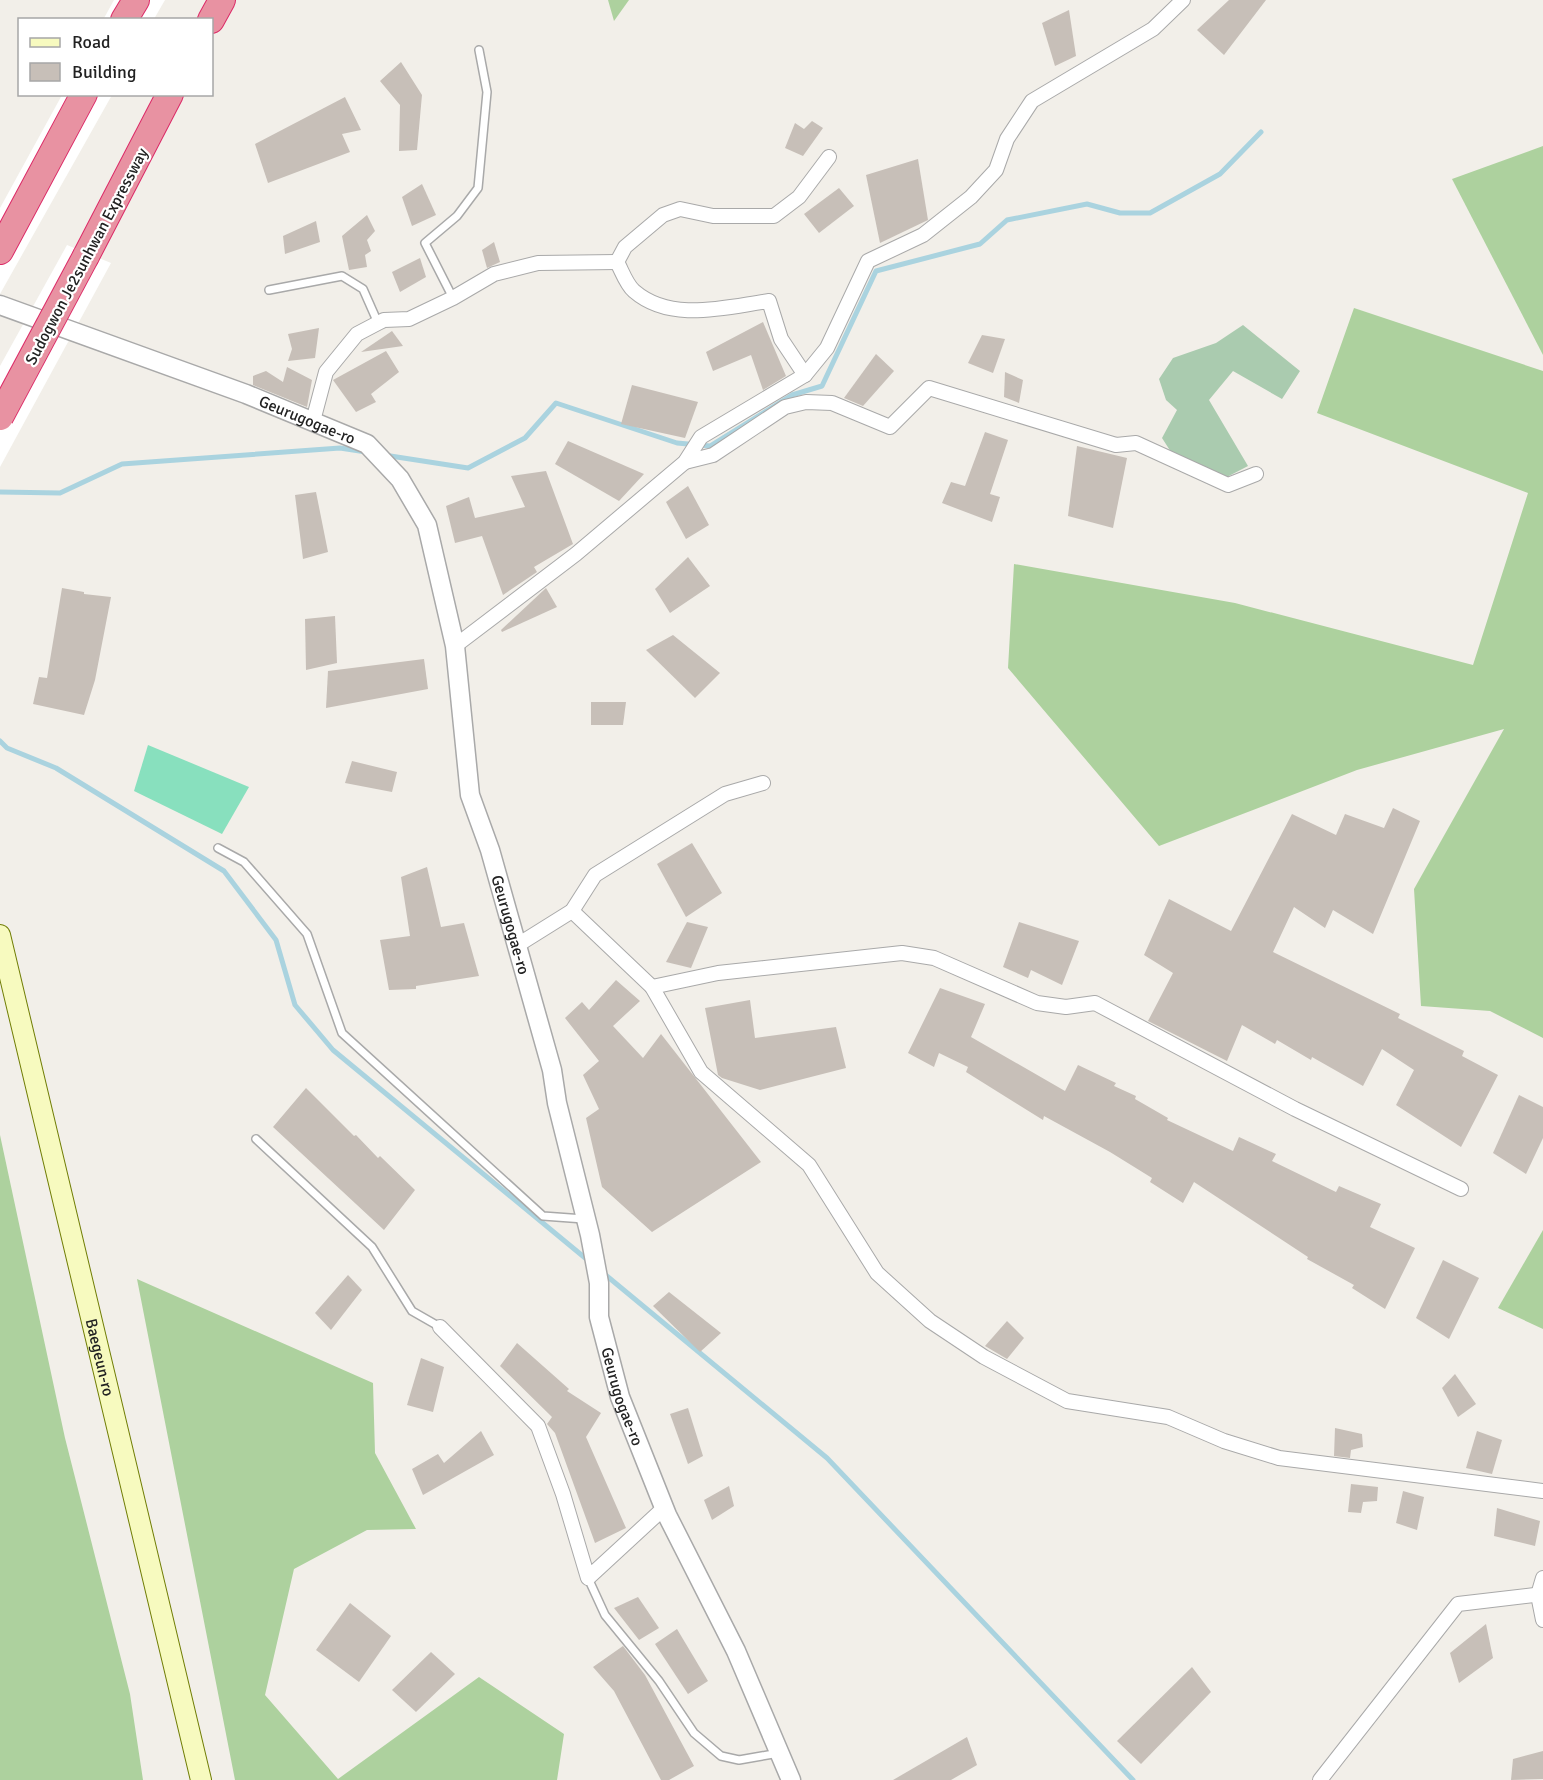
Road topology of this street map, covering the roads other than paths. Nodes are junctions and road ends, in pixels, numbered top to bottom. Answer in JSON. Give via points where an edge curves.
{"nodes":[{"id":1,"x":136,"y":0,"type":"edge"},
{"id":2,"x":222,"y":0,"type":"edge"},
{"id":3,"x":1183,"y":0,"type":"edge"},
{"id":4,"x":125,"y":18,"type":"edge"},
{"id":5,"x":212,"y":18,"type":"edge"},
{"id":6,"x":479,"y":50,"type":"dead end"},
{"id":7,"x":83,"y":96,"type":"edge"},
{"id":8,"x":169,"y":96,"type":"edge"},
{"id":9,"x":829,"y":158,"type":"dead end"},
{"id":10,"x":0,"y":251,"type":"edge"},
{"id":11,"x":617,"y":262,"type":"junction"},
{"id":12,"x":269,"y":290,"type":"dead end"},
{"id":13,"x":453,"y":298,"type":"junction"},
{"id":14,"x":0,"y":305,"type":"edge"},
{"id":15,"x":378,"y":323,"type":"junction"},
{"id":16,"x":805,"y":375,"type":"junction"},
{"id":17,"x":0,"y":417,"type":"edge"},
{"id":18,"x":313,"y":421,"type":"junction"},
{"id":19,"x":687,"y":459,"type":"junction"},
{"id":20,"x":1256,"y":474,"type":"dead end"},
{"id":21,"x":455,"y":646,"type":"junction"},
{"id":22,"x":763,"y":783,"type":"dead end"},
{"id":23,"x":218,"y":848,"type":"dead end"},
{"id":24,"x":572,"y":911,"type":"junction"},
{"id":25,"x":0,"y":935,"type":"edge"},
{"id":26,"x":516,"y":946,"type":"junction"},
{"id":27,"x":652,"y":987,"type":"junction"},
{"id":28,"x":256,"y":1139,"type":"dead end"},
{"id":29,"x":1461,"y":1189,"type":"dead end"},
{"id":30,"x":588,"y":1227,"type":"junction"},
{"id":31,"x":440,"y":1327,"type":"joint"},
{"id":32,"x":1543,"y":1491,"type":"edge"},
{"id":33,"x":664,"y":1508,"type":"junction"},
{"id":34,"x":588,"y":1578,"type":"junction"},
{"id":35,"x":1543,"y":1578,"type":"edge"},
{"id":36,"x":1540,"y":1594,"type":"edge"},
{"id":37,"x":1543,"y":1620,"type":"edge"},
{"id":38,"x":779,"y":1753,"type":"junction"},
{"id":39,"x":201,"y":1780,"type":"edge"},
{"id":40,"x":791,"y":1780,"type":"edge"},
{"id":41,"x":1320,"y":1780,"type":"edge"}],
"edges":[{"from":1,"to":4,"type":"highway"},
{"from":2,"to":5,"type":"highway"},
{"from":3,"to":16,"type":"street","via":[[1153,29],[1032,101],[1007,139],[996,171],[971,197],[923,235],[868,261],[827,348]]},
{"from":6,"to":13,"type":"lane","via":[[487,92],[478,188],[457,216],[425,243]]},
{"from":7,"to":10,"type":"highway"},
{"from":8,"to":17,"type":"highway","name":"Sudogwon Je2sunhwan Expressway","bridge":true},
{"from":9,"to":11,"type":"street","via":[[800,197],[774,216],[713,216],[680,209],[663,214],[632,240]]},
{"from":11,"to":13,"type":"street","via":[[538,263],[494,274]]},
{"from":11,"to":16,"type":"street","via":[[632,290],[655,304],[694,312],[769,301],[781,339]]},
{"from":12,"to":15,"type":"lane","via":[[342,276],[363,289]]},
{"from":13,"to":15,"type":"street","via":[[408,319]]},
{"from":14,"to":18,"type":"street","name":"Geurugogae-ro"},
{"from":15,"to":18,"type":"street","via":[[357,334],[327,372]]},
{"from":16,"to":19,"type":"street","via":[[701,437]]},
{"from":18,"to":21,"type":"street","name":"Geurugogae-ro","via":[[366,444],[400,479],[427,525]]},
{"from":19,"to":20,"type":"street","via":[[713,454],[785,407],[806,402],[832,403],[890,427],[929,388],[1116,445],[1136,443],[1228,485]]},
{"from":19,"to":21,"type":"street","via":[[576,554]]},
{"from":21,"to":26,"type":"street","name":"Geurugogae-ro","via":[[470,795],[490,850]]},
{"from":22,"to":24,"type":"street","via":[[725,794],[595,874]]},
{"from":23,"to":30,"type":"lane","via":[[244,862],[307,934],[342,1033],[543,1216]]},
{"from":24,"to":26,"type":"street"},
{"from":24,"to":27,"type":"street"},
{"from":25,"to":39,"type":"main road","name":"Baegeun-ro"},
{"from":26,"to":30,"type":"street","name":"Geurugogae-ro","via":[[552,1070]]},
{"from":27,"to":29,"type":"street","via":[[718,973],[902,953],[934,958],[1037,1003],[1066,1007],[1095,1003],[1295,1109]]},
{"from":27,"to":32,"type":"street","via":[[700,1072],[809,1165],[877,1273],[930,1321],[984,1357],[1066,1401],[1168,1417],[1224,1441],[1279,1458]]},
{"from":28,"to":31,"type":"lane","via":[[372,1247],[412,1311]]},
{"from":30,"to":33,"type":"street","name":"Geurugogae-ro","via":[[599,1283],[598,1317],[621,1397]]},
{"from":31,"to":34,"type":"street","via":[[538,1426]]},
{"from":33,"to":34,"type":"street"},
{"from":33,"to":38,"type":"street","name":"Geurugogae-ro","via":[[736,1651]]},
{"from":34,"to":38,"type":"lane","via":[[604,1615],[659,1681],[694,1733],[721,1756],[739,1760]]},
{"from":35,"to":36,"type":"street"},
{"from":36,"to":37,"type":"street"},
{"from":36,"to":41,"type":"street","via":[[1458,1604]]},
{"from":38,"to":40,"type":"street","name":"Geurugogae-ro"}]}
